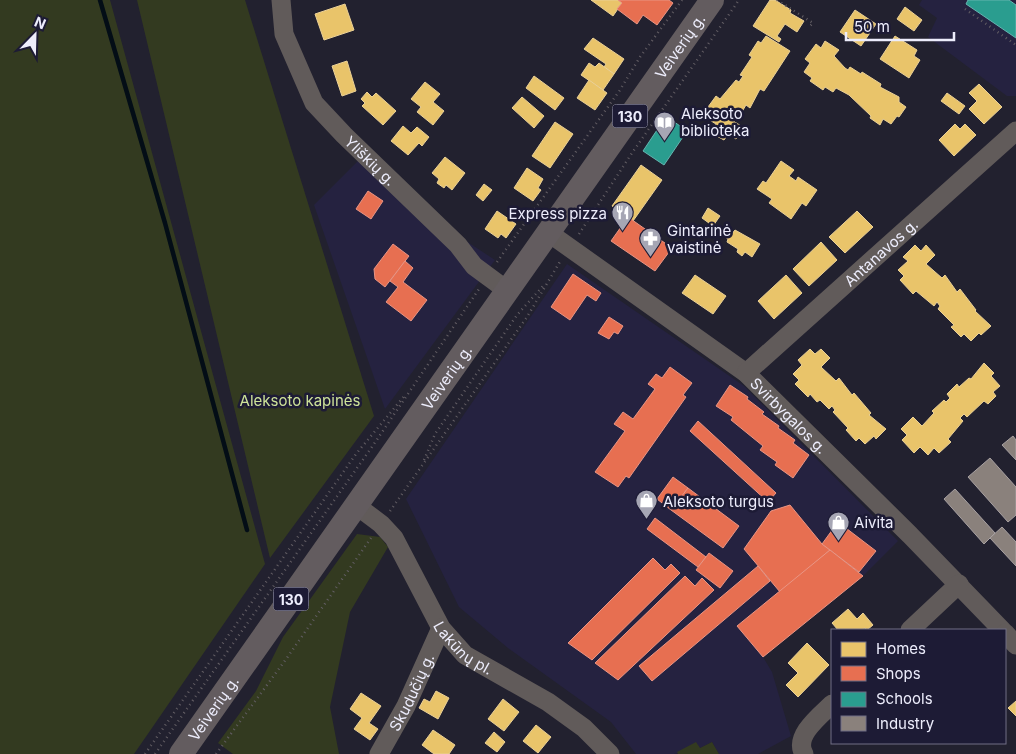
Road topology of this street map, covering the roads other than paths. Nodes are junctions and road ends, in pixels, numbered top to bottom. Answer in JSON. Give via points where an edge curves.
{"nodes":[{"id":1,"x":281,"y":0,"type":"edge"},
{"id":2,"x":712,"y":0,"type":"edge"},
{"id":3,"x":1016,"y":131,"type":"edge"},
{"id":4,"x":548,"y":232,"type":"junction"},
{"id":5,"x":508,"y":291,"type":"junction"},
{"id":6,"x":746,"y":373,"type":"junction"},
{"id":7,"x":357,"y":506,"type":"junction"},
{"id":8,"x":959,"y":584,"type":"junction"},
{"id":9,"x":441,"y":628,"type":"junction"},
{"id":10,"x":911,"y":629,"type":"edge"},
{"id":11,"x":1001,"y":629,"type":"edge"},
{"id":12,"x":1006,"y":634,"type":"edge"},
{"id":13,"x":1016,"y":645,"type":"edge"},
{"id":14,"x":831,"y":705,"type":"edge"},
{"id":15,"x":181,"y":754,"type":"edge"},
{"id":16,"x":378,"y":754,"type":"edge"},
{"id":17,"x":610,"y":754,"type":"edge"},
{"id":18,"x":804,"y":754,"type":"edge"}],
"edges":[{"from":1,"to":5,"type":"street","name":"Yliškių g.","via":[[284,34],[314,102],[487,277]]},
{"from":2,"to":4,"type":"main road","name":"Veiverių g.","number":"130"},
{"from":3,"to":6,"type":"street","name":"Antanavos g."},
{"from":4,"to":5,"type":"main road","name":"Veiverių g.","number":"130"},
{"from":4,"to":6,"type":"street","name":"Svirbygalos g."},
{"from":5,"to":7,"type":"main road","name":"Veiverių g.","number":"130"},
{"from":6,"to":8,"type":"street","name":"Svirbygalos g."},
{"from":7,"to":9,"type":"street","name":"Lakūnų pl.","via":[[381,524],[396,542]]},
{"from":7,"to":15,"type":"main road","name":"Veiverių g.","number":"130"},
{"from":8,"to":10,"type":"street"},
{"from":8,"to":11,"type":"street","name":"Svirbygalos g."},
{"from":9,"to":16,"type":"street","name":"Skudučių g.","via":[[406,706]]},
{"from":9,"to":17,"type":"street","name":"Lakūnų pl.","via":[[465,655],[548,702],[584,728]]},
{"from":12,"to":13,"type":"street"},
{"from":14,"to":18,"type":"street","via":[[802,739]]}]}
